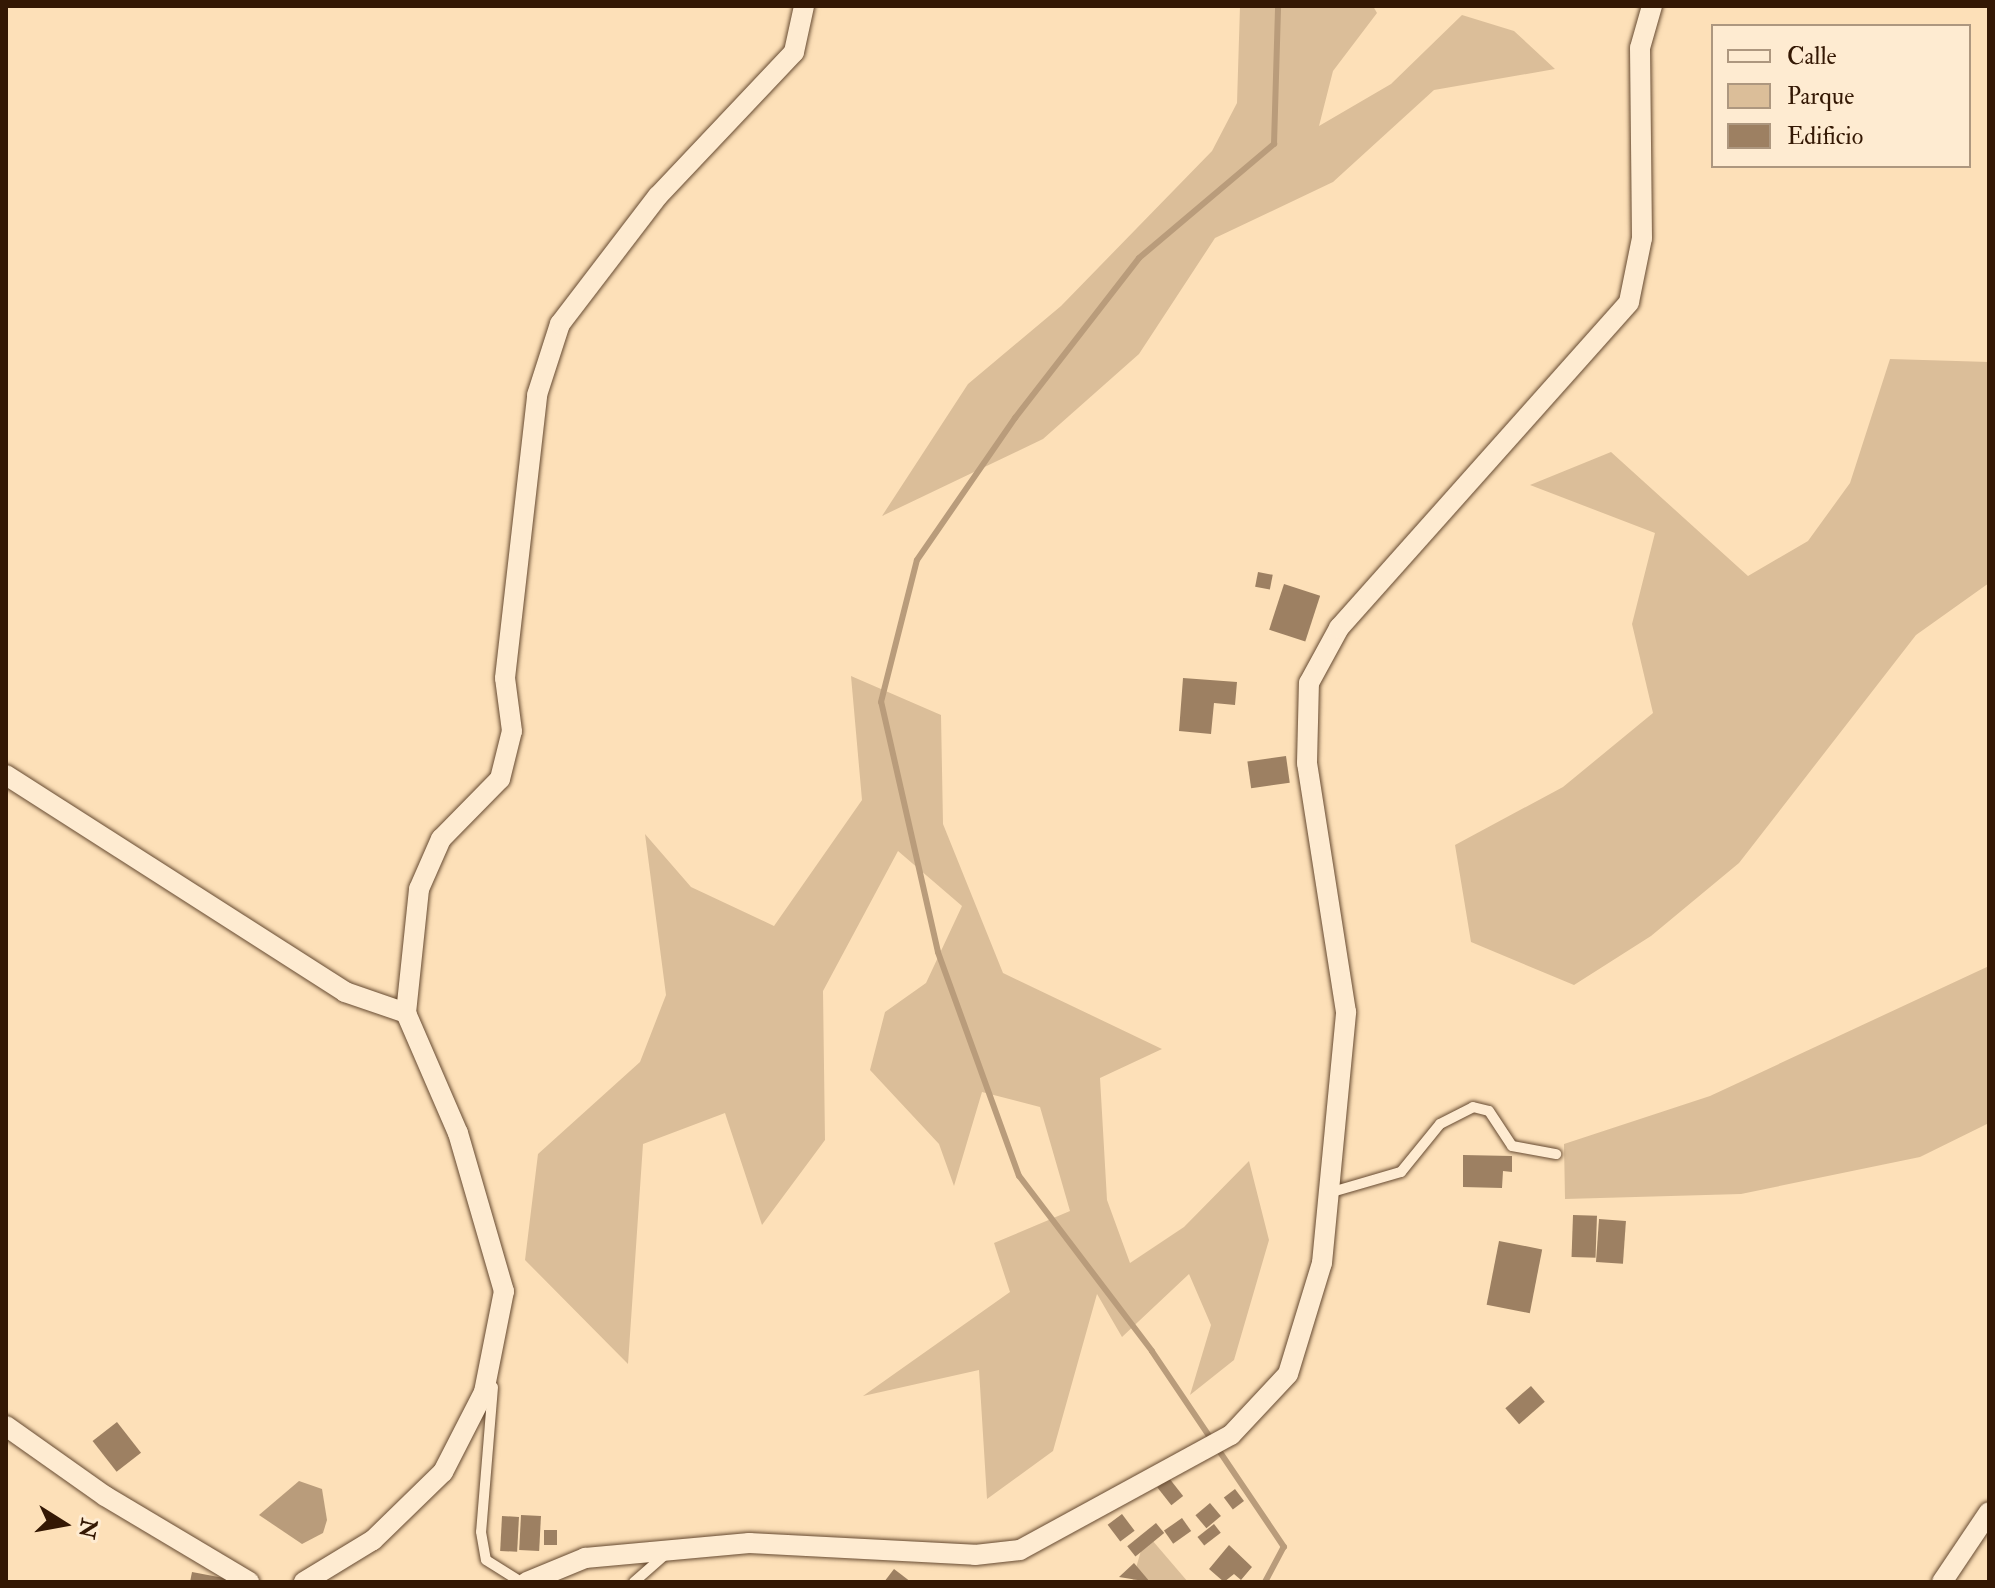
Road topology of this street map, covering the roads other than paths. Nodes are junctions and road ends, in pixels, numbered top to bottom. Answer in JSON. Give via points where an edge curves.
{"nodes":[{"id":1,"x":804,"y":6,"type":"edge"},
{"id":2,"x":1652,"y":6,"type":"edge"},
{"id":3,"x":6,"y":775,"type":"edge"},
{"id":4,"x":406,"y":1013,"type":"junction"},
{"id":5,"x":1556,"y":1154,"type":"dead end"},
{"id":6,"x":1332,"y":1192,"type":"junction"},
{"id":7,"x":500,"y":1338,"type":"junction"},
{"id":8,"x":6,"y":1426,"type":"edge"},
{"id":9,"x":1989,"y":1512,"type":"edge"},
{"id":10,"x":672,"y":1549,"type":"junction"},
{"id":11,"x":249,"y":1582,"type":"edge"},
{"id":12,"x":304,"y":1582,"type":"edge"},
{"id":13,"x":524,"y":1582,"type":"edge"},
{"id":14,"x":634,"y":1582,"type":"edge"},
{"id":15,"x":1942,"y":1582,"type":"edge"}],
"edges":[{"from":1,"to":4,"type":"street","via":[[794,52],[658,196],[560,324],[537,395],[505,678],[512,731],[500,779],[441,839],[419,889]]},
{"from":2,"to":6,"type":"street","via":[[1640,48],[1642,238],[1629,302],[1339,628],[1309,683],[1307,763],[1346,1012]]},
{"from":3,"to":4,"type":"street","via":[[345,992]]},
{"from":4,"to":7,"type":"street","via":[[437,1076],[490,1228],[504,1291]]},
{"from":5,"to":6,"type":"lane","via":[[1512,1146],[1489,1111],[1473,1107],[1440,1124],[1401,1172]]},
{"from":6,"to":10,"type":"street","via":[[1306,1332],[1288,1374],[1231,1435],[1182,1464],[1020,1550],[937,1554],[810,1542]]},
{"from":7,"to":12,"type":"street","via":[[484,1392],[443,1472],[373,1540]]},
{"from":7,"to":13,"type":"lane","via":[[481,1532],[486,1560]]},
{"from":8,"to":11,"type":"street","via":[[105,1496]]},
{"from":9,"to":15,"type":"street"},
{"from":10,"to":13,"type":"street","via":[[585,1558]]},
{"from":10,"to":14,"type":"lane"}]}
